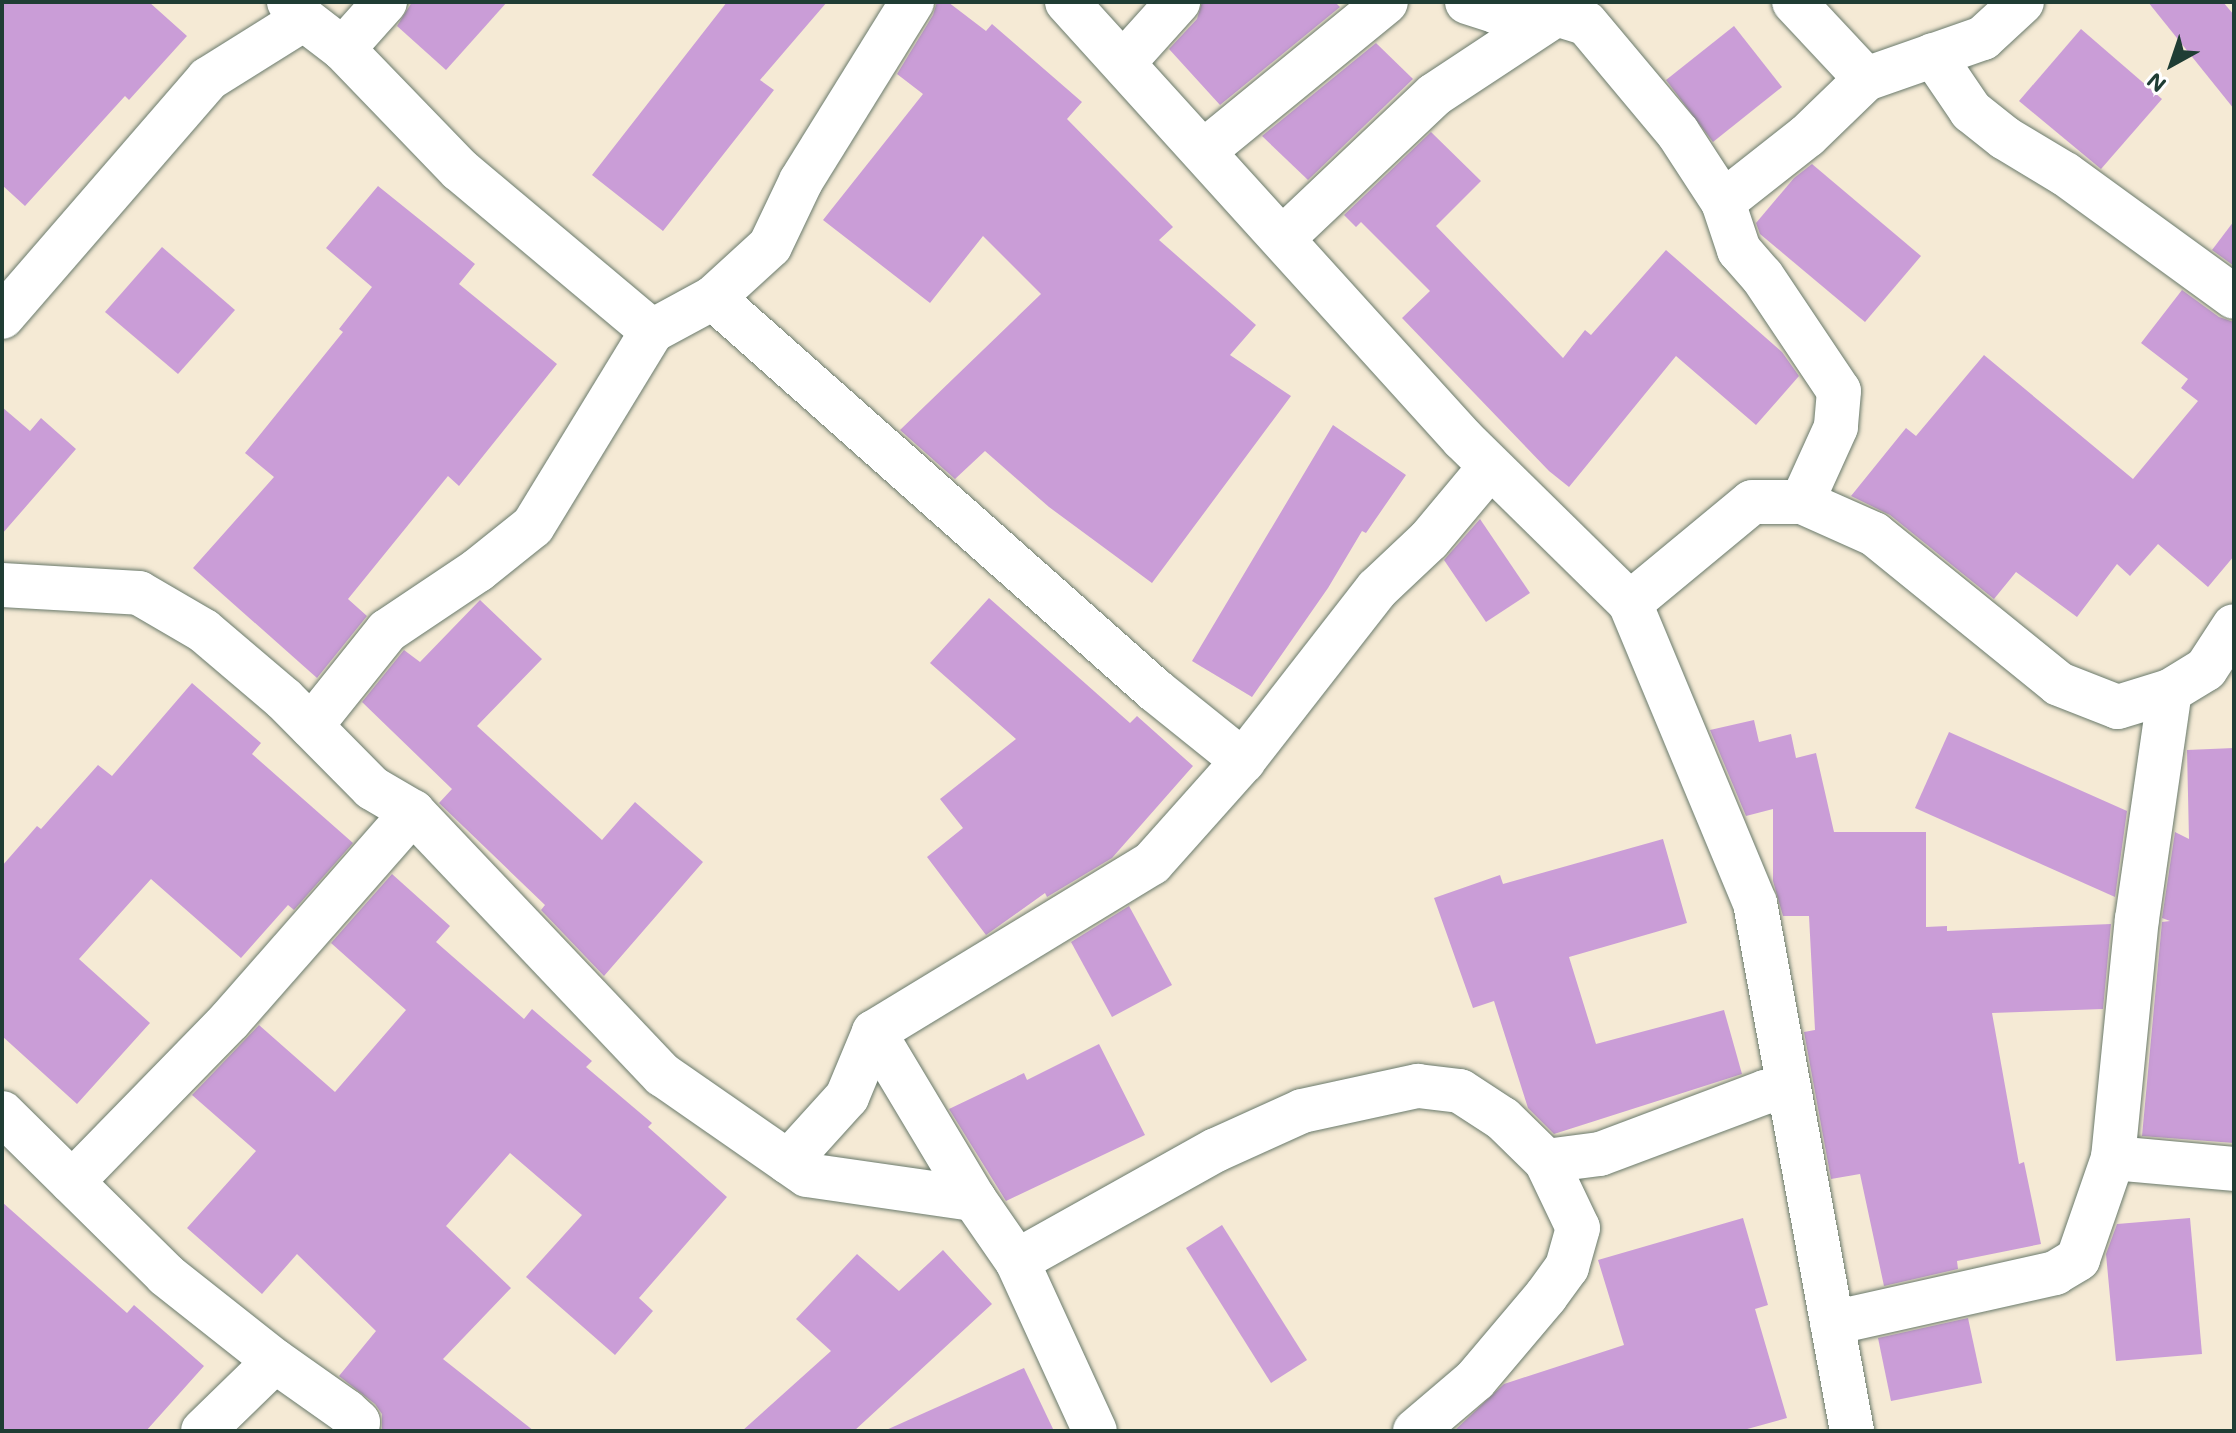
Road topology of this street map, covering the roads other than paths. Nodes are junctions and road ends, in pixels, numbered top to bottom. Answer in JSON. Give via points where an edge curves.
{"nodes":[{"id":1,"x":385,"y":2,"type":"edge"},
{"id":2,"x":912,"y":2,"type":"edge"},
{"id":3,"x":1067,"y":2,"type":"edge"},
{"id":4,"x":1178,"y":2,"type":"edge"},
{"id":5,"x":1386,"y":2,"type":"edge"},
{"id":6,"x":1467,"y":2,"type":"edge"},
{"id":7,"x":1794,"y":2,"type":"edge"},
{"id":8,"x":2022,"y":2,"type":"edge"},
{"id":9,"x":1564,"y":9,"type":"edge"},
{"id":10,"x":296,"y":10,"type":"edge"},
{"id":11,"x":343,"y":49,"type":"junction"},
{"id":12,"x":1933,"y":55,"type":"junction"},
{"id":13,"x":1124,"y":62,"type":"junction"},
{"id":14,"x":1866,"y":79,"type":"junction"},
{"id":15,"x":1204,"y":151,"type":"junction"},
{"id":16,"x":1723,"y":202,"type":"junction"},
{"id":17,"x":1283,"y":238,"type":"junction"},
{"id":18,"x":2234,"y":297,"type":"edge"},
{"id":19,"x":713,"y":298,"type":"junction"},
{"id":20,"x":2,"y":317,"type":"edge"},
{"id":21,"x":652,"y":331,"type":"junction"},
{"id":22,"x":1490,"y":467,"type":"junction"},
{"id":23,"x":1802,"y":502,"type":"junction"},
{"id":24,"x":2,"y":585,"type":"edge"},
{"id":25,"x":1630,"y":603,"type":"junction"},
{"id":26,"x":2234,"y":626,"type":"edge"},
{"id":27,"x":2170,"y":691,"type":"junction"},
{"id":28,"x":311,"y":726,"type":"junction"},
{"id":29,"x":1243,"y":761,"type":"junction"},
{"id":30,"x":413,"y":812,"type":"junction"},
{"id":31,"x":874,"y":1032,"type":"junction"},
{"id":32,"x":1789,"y":1088,"type":"junction"},
{"id":33,"x":2,"y":1113,"type":"edge"},
{"id":34,"x":2113,"y":1158,"type":"junction"},
{"id":35,"x":1546,"y":1161,"type":"junction"},
{"id":36,"x":788,"y":1162,"type":"junction"},
{"id":37,"x":2234,"y":1169,"type":"edge"},
{"id":38,"x":72,"y":1182,"type":"junction"},
{"id":39,"x":974,"y":1199,"type":"junction"},
{"id":40,"x":1017,"y":1261,"type":"junction"},
{"id":41,"x":1832,"y":1323,"type":"junction"},
{"id":42,"x":275,"y":1361,"type":"junction"},
{"id":43,"x":203,"y":1431,"type":"edge"},
{"id":44,"x":357,"y":1431,"type":"edge"},
{"id":45,"x":1095,"y":1431,"type":"edge"},
{"id":46,"x":1415,"y":1431,"type":"edge"},
{"id":47,"x":1852,"y":1431,"type":"edge"}],
"edges":[{"from":1,"to":11,"type":"street"},
{"from":2,"to":19,"type":"street","via":[[801,181],[770,246]]},
{"from":3,"to":13,"type":"street"},
{"from":4,"to":13,"type":"street"},
{"from":5,"to":15,"type":"street"},
{"from":6,"to":9,"type":"street","via":[[1497,12]]},
{"from":7,"to":14,"type":"street"},
{"from":8,"to":12,"type":"street","via":[[1983,38]]},
{"from":9,"to":16,"type":"street","via":[[1586,23],[1678,133]]},
{"from":9,"to":17,"type":"street","via":[[1434,95]]},
{"from":10,"to":11,"type":"street"},
{"from":10,"to":20,"type":"street","via":[[208,79]]},
{"from":11,"to":21,"type":"street","via":[[460,170]]},
{"from":12,"to":14,"type":"street"},
{"from":12,"to":18,"type":"street","via":[[1982,120]]},
{"from":13,"to":15,"type":"street"},
{"from":14,"to":16,"type":"street","via":[[1807,136]]},
{"from":15,"to":17,"type":"street"},
{"from":16,"to":23,"type":"street","via":[[1739,250],[1839,391],[1836,427]]},
{"from":17,"to":22,"type":"street"},
{"from":19,"to":21,"type":"street"},
{"from":19,"to":29,"type":"street","via":[[1156,691]]},
{"from":21,"to":28,"type":"street","via":[[533,526],[387,631]]},
{"from":22,"to":25,"type":"street"},
{"from":22,"to":29,"type":"street","via":[[1429,540],[1377,589]]},
{"from":23,"to":25,"type":"street","via":[[1752,502]]},
{"from":23,"to":27,"type":"street","via":[[1874,534],[2059,684],[2118,707]]},
{"from":24,"to":28,"type":"street","via":[[139,593],[204,631]]},
{"from":25,"to":32,"type":"street","via":[[1755,903]]},
{"from":26,"to":27,"type":"street","via":[[2206,669]]},
{"from":27,"to":34,"type":"street","via":[[2137,919]]},
{"from":28,"to":30,"type":"street","via":[[372,788]]},
{"from":29,"to":31,"type":"street","via":[[1152,863]]},
{"from":30,"to":36,"type":"street","via":[[663,1075]]},
{"from":30,"to":38,"type":"street","via":[[230,1020]]},
{"from":31,"to":36,"type":"street","via":[[847,1097]]},
{"from":31,"to":39,"type":"street"},
{"from":32,"to":35,"type":"street","via":[[1765,1092],[1600,1154]]},
{"from":32,"to":41,"type":"street"},
{"from":33,"to":38,"type":"street"},
{"from":34,"to":37,"type":"street"},
{"from":34,"to":41,"type":"street","via":[[2078,1259],[2055,1273]]},
{"from":35,"to":40,"type":"street","via":[[1503,1119],[1460,1091],[1418,1086],[1302,1111],[1216,1150]]},
{"from":35,"to":46,"type":"street","via":[[1578,1228],[1567,1267],[1475,1380]]},
{"from":36,"to":39,"type":"street","via":[[807,1175]]},
{"from":38,"to":42,"type":"street","via":[[166,1275]]},
{"from":39,"to":40,"type":"street"},
{"from":40,"to":45,"type":"street"},
{"from":41,"to":47,"type":"street"},
{"from":42,"to":43,"type":"street"},
{"from":42,"to":44,"type":"street","via":[[346,1411],[358,1422]]}]}
